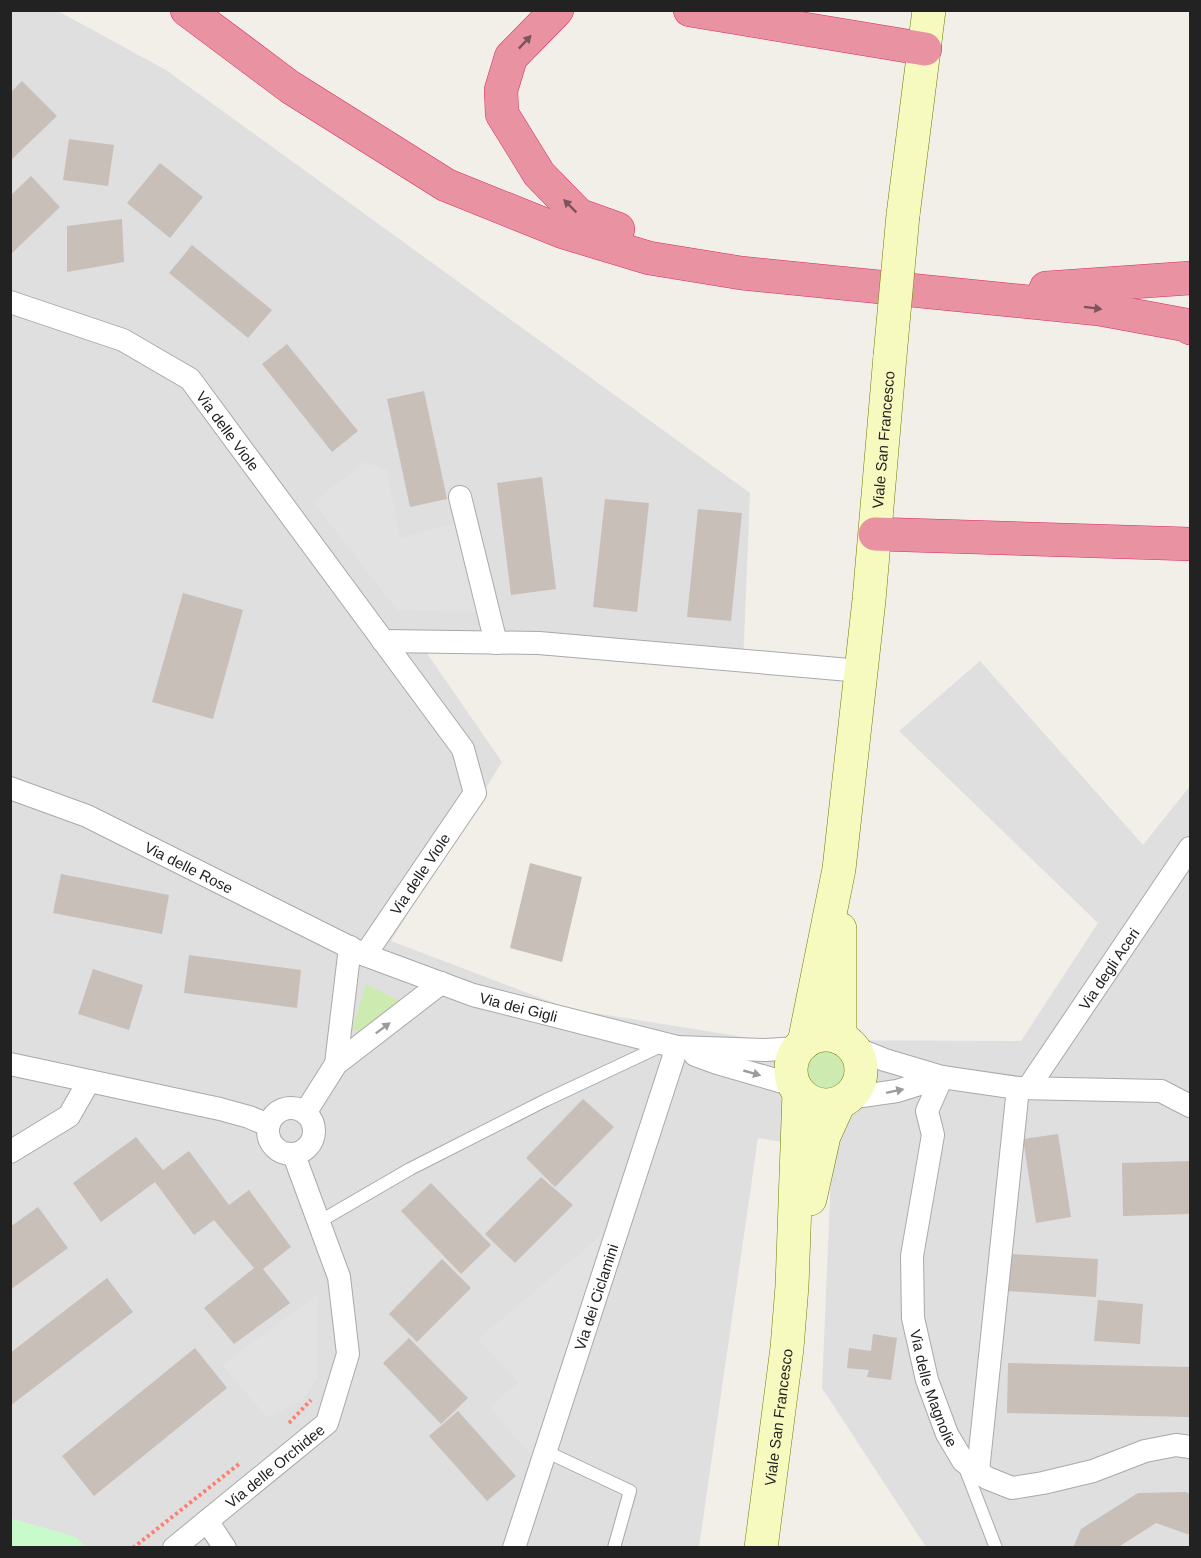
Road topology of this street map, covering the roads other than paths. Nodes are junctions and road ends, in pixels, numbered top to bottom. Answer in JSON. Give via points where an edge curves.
{"nodes":[{"id":1,"x":187,"y":10,"type":"edge"},
{"id":2,"x":557,"y":10,"type":"edge"},
{"id":3,"x":690,"y":10,"type":"edge"},
{"id":4,"x":929,"y":10,"type":"edge"},
{"id":5,"x":925,"y":49,"type":"junction"},
{"id":6,"x":741,"y":273,"type":"junction"},
{"id":7,"x":1191,"y":278,"type":"edge"},
{"id":8,"x":951,"y":294,"type":"junction"},
{"id":9,"x":10,"y":302,"type":"edge"},
{"id":10,"x":1191,"y":327,"type":"edge"},
{"id":11,"x":460,"y":497,"type":"dead end"},
{"id":12,"x":875,"y":534,"type":"junction"},
{"id":13,"x":1189,"y":543,"type":"edge"},
{"id":14,"x":383,"y":641,"type":"junction"},
{"id":15,"x":496,"y":643,"type":"junction"},
{"id":16,"x":861,"y":671,"type":"junction"},
{"id":17,"x":10,"y":788,"type":"edge"},
{"id":18,"x":1191,"y":849,"type":"edge"},
{"id":19,"x":358,"y":951,"type":"junction"},
{"id":20,"x":441,"y":983,"type":"junction"},
{"id":21,"x":827,"y":985,"type":"junction"},
{"id":22,"x":846,"y":1042,"type":"junction"},
{"id":23,"x":801,"y":1045,"type":"junction"},
{"id":24,"x":670,"y":1046,"type":"junction"},
{"id":25,"x":10,"y":1064,"type":"edge"},
{"id":26,"x":336,"y":1064,"type":"junction"},
{"id":27,"x":942,"y":1077,"type":"junction"},
{"id":28,"x":89,"y":1081,"type":"junction"},
{"id":29,"x":1023,"y":1088,"type":"junction"},
{"id":30,"x":796,"y":1089,"type":"junction"},
{"id":31,"x":843,"y":1101,"type":"junction"},
{"id":32,"x":1191,"y":1106,"type":"edge"},
{"id":33,"x":305,"y":1113,"type":"junction"},
{"id":34,"x":268,"y":1125,"type":"junction"},
{"id":35,"x":10,"y":1152,"type":"edge"},
{"id":36,"x":294,"y":1155,"type":"junction"},
{"id":37,"x":806,"y":1163,"type":"junction"},
{"id":38,"x":317,"y":1223,"type":"junction"},
{"id":39,"x":1191,"y":1447,"type":"edge"},
{"id":40,"x":545,"y":1451,"type":"junction"},
{"id":41,"x":970,"y":1466,"type":"junction"},
{"id":42,"x":207,"y":1521,"type":"junction"},
{"id":43,"x":174,"y":1548,"type":"edge"},
{"id":44,"x":225,"y":1548,"type":"edge"},
{"id":45,"x":514,"y":1548,"type":"edge"},
{"id":46,"x":614,"y":1548,"type":"edge"},
{"id":47,"x":761,"y":1548,"type":"edge"},
{"id":48,"x":996,"y":1548,"type":"edge"}],
"edges":[{"from":1,"to":6,"type":"highway","via":[[290,87],[446,185],[562,232],[650,258]]},
{"from":6,"to":2,"type":"highway","one_way":true,"via":[[579,215],[538,174],[502,114],[501,90],[511,57]]},
{"from":3,"to":5,"type":"highway"},
{"from":4,"to":5,"type":"street","name":"Viale San Francesco"},
{"from":5,"to":12,"type":"street","name":"Viale San Francesco","bridge":true,"via":[[903,215]]},
{"from":6,"to":8,"type":"highway"},
{"from":7,"to":8,"type":"highway"},
{"from":8,"to":10,"type":"highway","one_way":true,"via":[[1099,309]]},
{"from":9,"to":14,"type":"street","name":"Via delle Viole","via":[[123,340],[190,379]]},
{"from":11,"to":15,"type":"street"},
{"from":12,"to":13,"type":"highway"},
{"from":12,"to":16,"type":"street","name":"Viale San Francesco"},
{"from":14,"to":15,"type":"street"},
{"from":14,"to":19,"type":"street","name":"Via delle Viole","via":[[463,749],[475,793]]},
{"from":15,"to":16,"type":"street","via":[[539,643]]},
{"from":16,"to":21,"type":"street","name":"Viale San Francesco"},
{"from":17,"to":19,"type":"street","name":"Via delle Rose","via":[[87,816]]},
{"from":18,"to":29,"type":"street","name":"Via degli Aceri"},
{"from":19,"to":20,"type":"street","name":"Via dei Gigli"},
{"from":19,"to":26,"type":"street"},
{"from":20,"to":24,"type":"street","name":"Via dei Gigli","via":[[473,995]]},
{"from":26,"to":20,"type":"street","one_way":true},
{"from":21,"to":22,"type":"street","name":"Viale San Francesco"},
{"from":21,"to":23,"type":"street","name":"Viale San Francesco"},
{"from":22,"to":23,"type":"street","via":[[820,1036]]},
{"from":22,"to":27,"type":"street","via":[[885,1060]]},
{"from":22,"to":31,"type":"street","via":[[858,1056],[861,1077]]},
{"from":23,"to":24,"type":"street","name":"Via dei Gigli","via":[[765,1050]]},
{"from":23,"to":30,"type":"street","via":[[791,1065]]},
{"from":24,"to":30,"type":"street","name":"Via dei Gigli","one_way":true},
{"from":24,"to":38,"type":"lane","via":[[546,1100],[431,1158]]},
{"from":24,"to":40,"type":"street","name":"Via dei Ciclamini"},
{"from":25,"to":28,"type":"street"},
{"from":26,"to":33,"type":"street"},
{"from":27,"to":29,"type":"street"},
{"from":31,"to":27,"type":"street","one_way":true,"via":[[897,1091]]},
{"from":27,"to":41,"type":"street","name":"Via delle Magnolie","via":[[927,1111],[933,1135],[912,1256],[913,1318],[927,1380],[947,1434]]},
{"from":28,"to":34,"type":"street","via":[[220,1109]]},
{"from":28,"to":35,"type":"street","via":[[69,1116]]},
{"from":29,"to":32,"type":"street","via":[[1161,1091]]},
{"from":29,"to":41,"type":"street"},
{"from":30,"to":31,"type":"street","via":[[817,1105]]},
{"from":30,"to":37,"type":"street","name":"Viale San Francesco"},
{"from":31,"to":37,"type":"street","name":"Viale San Francesco"},
{"from":33,"to":34,"type":"street","via":[[284,1109]]},
{"from":33,"to":36,"type":"street","via":[[314,1126],[312,1141]]},
{"from":34,"to":36,"type":"street","via":[[273,1147]]},
{"from":36,"to":38,"type":"street","name":"Via delle Orchidee"},
{"from":37,"to":47,"type":"street","name":"Viale San Francesco"},
{"from":38,"to":42,"type":"street","name":"Via delle Orchidee","via":[[339,1277],[348,1354],[327,1423]]},
{"from":39,"to":41,"type":"street","via":[[1176,1445],[1145,1452],[1093,1471],[1012,1488]]},
{"from":40,"to":45,"type":"street","name":"Via dei Ciclamini"},
{"from":40,"to":46,"type":"lane","via":[[630,1491]]},
{"from":41,"to":48,"type":"lane"},
{"from":42,"to":43,"type":"street","name":"Via delle Orchidee"},
{"from":42,"to":44,"type":"street"}]}
